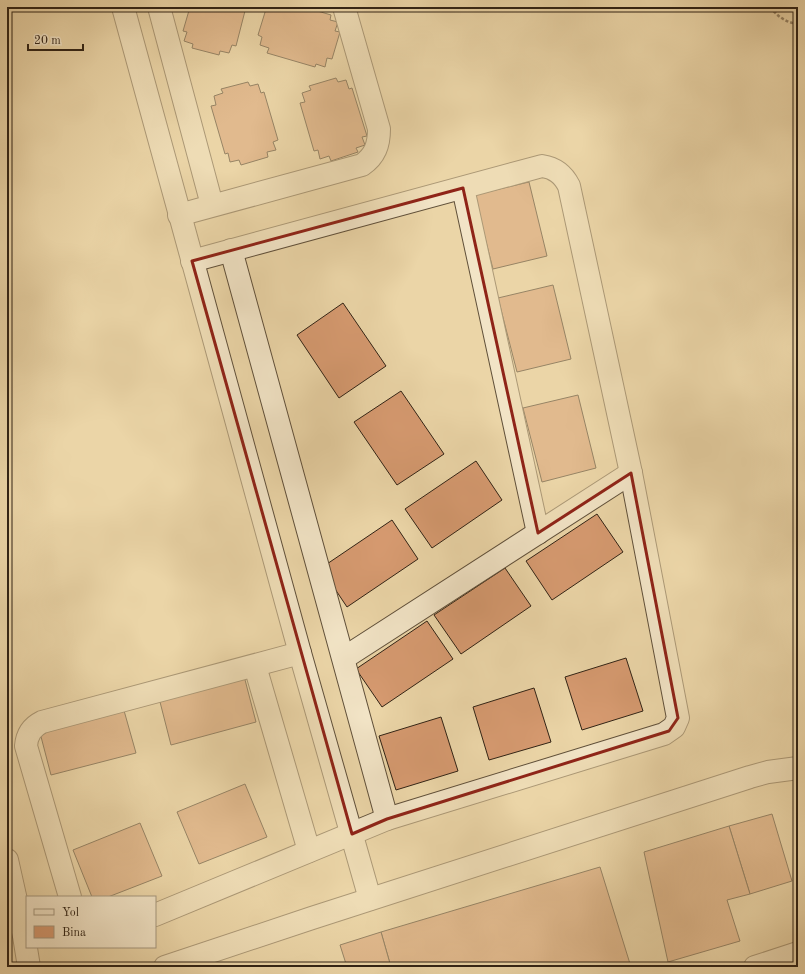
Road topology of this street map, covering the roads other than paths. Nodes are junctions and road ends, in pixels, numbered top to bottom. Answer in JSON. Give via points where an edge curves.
{"nodes":[{"id":1,"x":123,"y":7,"type":"edge"},
{"id":2,"x":159,"y":7,"type":"edge"},
{"id":3,"x":344,"y":7,"type":"edge"},
{"id":4,"x":463,"y":188,"type":"junction"},
{"id":5,"x":212,"y":206,"type":"junction"},
{"id":6,"x":180,"y":215,"type":"junction"},
{"id":7,"x":231,"y":250,"type":"junction"},
{"id":8,"x":192,"y":261,"type":"junction"},
{"id":9,"x":631,"y":473,"type":"junction"},
{"id":10,"x":538,"y":533,"type":"junction"},
{"id":11,"x":300,"y":653,"type":"junction"},
{"id":12,"x":344,"y":658,"type":"junction"},
{"id":13,"x":255,"y":666,"type":"junction"},
{"id":14,"x":798,"y":768,"type":"edge"},
{"id":15,"x":388,"y":819,"type":"junction"},
{"id":16,"x":352,"y":834,"type":"junction"},
{"id":17,"x":310,"y":851,"type":"junction"},
{"id":18,"x":7,"y":860,"type":"edge"},
{"id":19,"x":70,"y":896,"type":"edge"},
{"id":20,"x":370,"y":899,"type":"junction"},
{"id":21,"x":156,"y":915,"type":"edge"},
{"id":22,"x":798,"y":953,"type":"edge"},
{"id":23,"x":776,"y":964,"type":"edge"},
{"id":24,"x":29,"y":967,"type":"edge"},
{"id":25,"x":165,"y":967,"type":"edge"},
{"id":26,"x":754,"y":967,"type":"edge"}],
"edges":[{"from":1,"to":6,"type":"street"},
{"from":2,"to":5,"type":"street"},
{"from":3,"to":5,"type":"street","via":[[379,129],[377,148],[373,155],[362,165]]},
{"from":4,"to":7,"type":"street"},
{"from":4,"to":9,"type":"street","via":[[542,166],[555,170],[565,179],[569,186]]},
{"from":4,"to":10,"type":"street"},
{"from":5,"to":6,"type":"street"},
{"from":6,"to":8,"type":"street"},
{"from":7,"to":8,"type":"street"},
{"from":7,"to":12,"type":"street"},
{"from":8,"to":11,"type":"street"},
{"from":9,"to":10,"type":"street"},
{"from":9,"to":15,"type":"street","via":[[678,718],[674,727],[664,734]]},
{"from":10,"to":12,"type":"street"},
{"from":11,"to":13,"type":"street"},
{"from":11,"to":16,"type":"street"},
{"from":12,"to":15,"type":"street"},
{"from":13,"to":17,"type":"street"},
{"from":13,"to":19,"type":"street","via":[[42,722],[32,729],[26,746]]},
{"from":14,"to":20,"type":"street","via":[[750,777]]},
{"from":15,"to":16,"type":"street"},
{"from":16,"to":17,"type":"street"},
{"from":16,"to":20,"type":"street"},
{"from":17,"to":21,"type":"street"},
{"from":18,"to":24,"type":"street"},
{"from":20,"to":25,"type":"street"},
{"from":22,"to":23,"type":"street"},
{"from":23,"to":26,"type":"street"}]}
